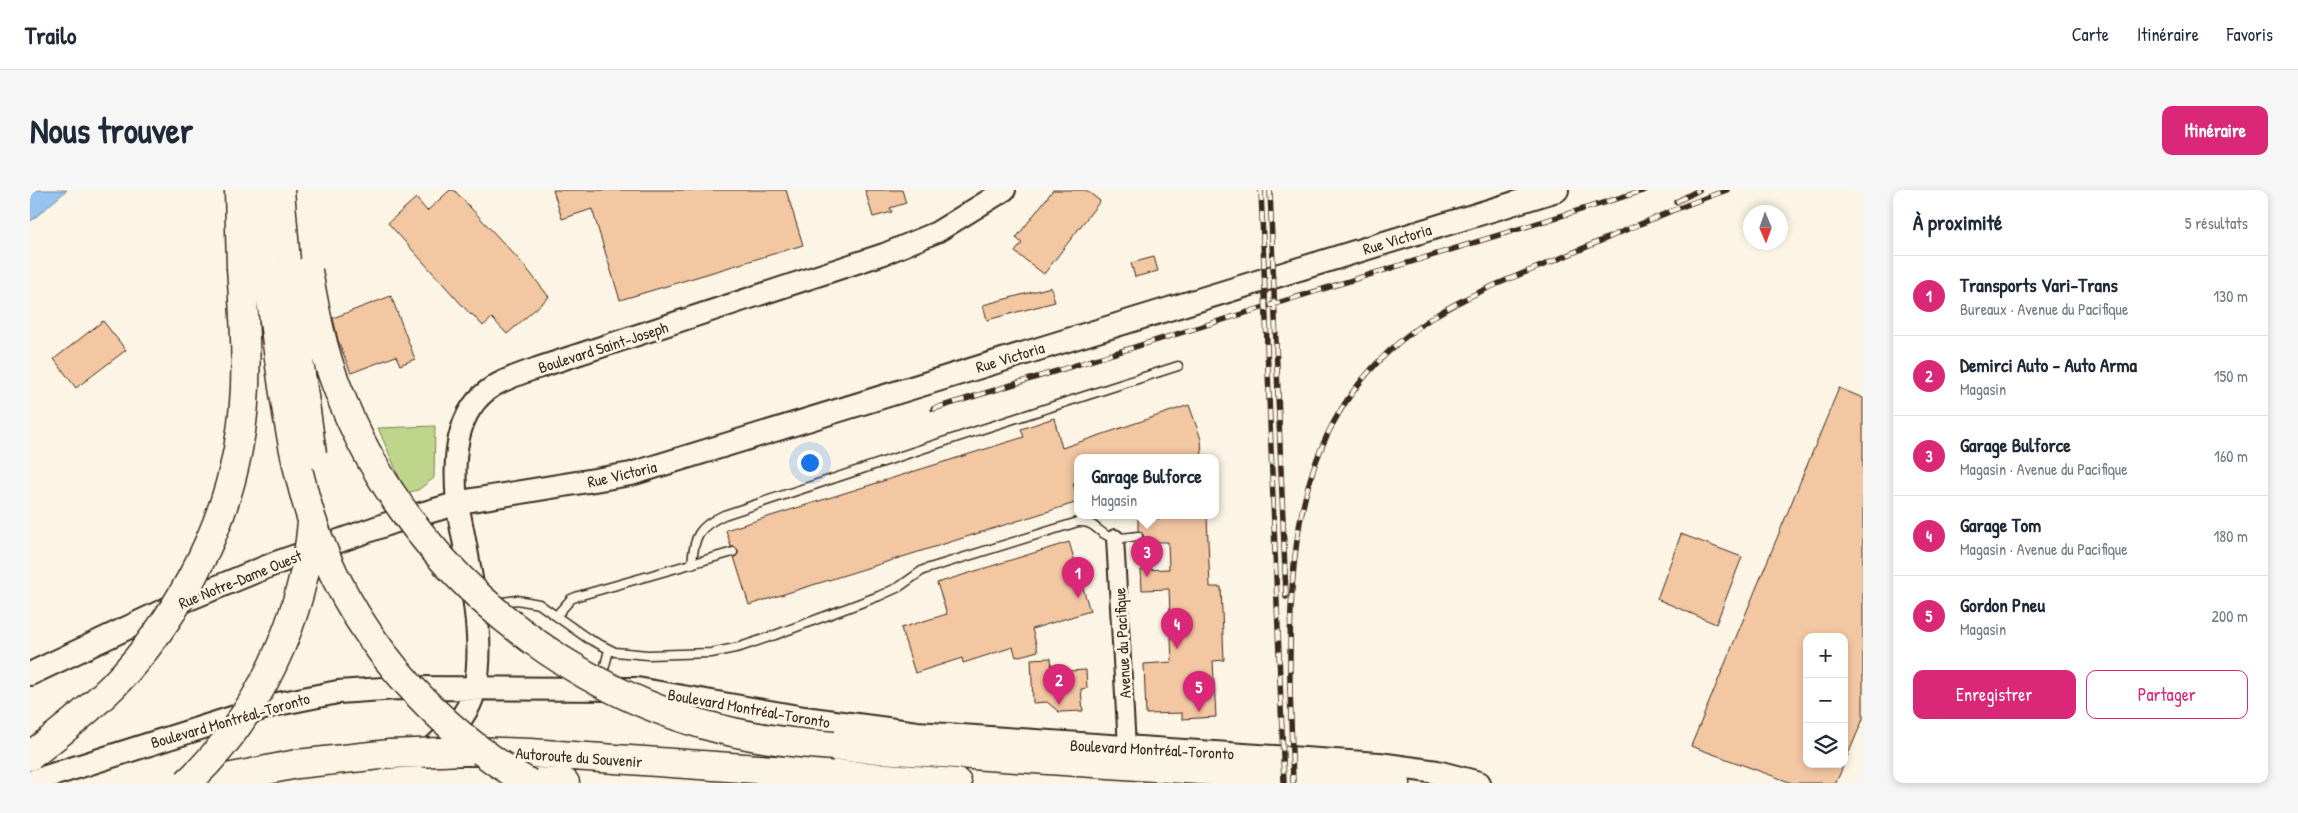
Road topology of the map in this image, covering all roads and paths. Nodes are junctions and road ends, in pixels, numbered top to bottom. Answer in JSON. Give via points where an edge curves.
{"nodes":[{"id":1,"x":238,"y":190,"type":"edge"},
{"id":2,"x":254,"y":190,"type":"edge"},
{"id":3,"x":280,"y":190,"type":"edge"},
{"id":4,"x":290,"y":190,"type":"edge"},
{"id":5,"x":1005,"y":190,"type":"edge"},
{"id":6,"x":1557,"y":190,"type":"edge"},
{"id":7,"x":1178,"y":366,"type":"dead end"},
{"id":8,"x":457,"y":503,"type":"junction"},
{"id":9,"x":1138,"y":536,"type":"dead end"},
{"id":10,"x":1116,"y":538,"type":"junction"},
{"id":11,"x":733,"y":552,"type":"dead end"},
{"id":12,"x":692,"y":564,"type":"junction"},
{"id":13,"x":475,"y":606,"type":"junction"},
{"id":14,"x":556,"y":616,"type":"junction"},
{"id":15,"x":609,"y":650,"type":"junction"},
{"id":16,"x":30,"y":674,"type":"edge"},
{"id":17,"x":475,"y":688,"type":"junction"},
{"id":18,"x":599,"y":688,"type":"junction"},
{"id":19,"x":1126,"y":747,"type":"junction"},
{"id":20,"x":30,"y":756,"type":"edge"},
{"id":21,"x":1324,"y":781,"type":"edge"},
{"id":22,"x":30,"y":782,"type":"edge"},
{"id":23,"x":187,"y":783,"type":"edge"},
{"id":24,"x":202,"y":783,"type":"edge"},
{"id":25,"x":389,"y":783,"type":"edge"},
{"id":26,"x":529,"y":783,"type":"edge"},
{"id":27,"x":565,"y":783,"type":"edge"},
{"id":28,"x":957,"y":783,"type":"edge"},
{"id":29,"x":1396,"y":783,"type":"edge"},
{"id":30,"x":1479,"y":783,"type":"edge"}],
"edges":[{"from":1,"to":20,"type":"highway","bridge":true,"via":[[246,338],[244,398],[238,450],[220,513],[193,575],[139,656],[89,708]]},
{"from":2,"to":26,"type":"highway","bridge":true,"via":[[294,452],[311,516],[337,581],[375,643],[418,695],[472,744]]},
{"from":3,"to":23,"type":"highway","bridge":true,"via":[[287,274],[313,463],[314,507],[309,549],[294,608],[270,669],[230,734]]},
{"from":4,"to":21,"type":"highway","bridge":true,"via":[[321,339],[343,404],[387,487],[450,568],[502,618],[573,667],[636,700],[685,719],[743,734],[834,746],[1242,772]]},
{"from":5,"to":8,"type":"street","name":"Boulevard Saint-Joseph","via":[[937,232],[892,251],[537,368],[495,385],[474,404],[463,424],[457,444]]},
{"from":6,"to":8,"type":"main road","name":"Rue Victoria","via":[[640,472]]},
{"from":7,"to":12,"type":"lane","via":[[724,515],[706,524],[696,537]]},
{"from":8,"to":13,"type":"main road","name":"Boulevard Saint-Joseph"},
{"from":8,"to":16,"type":"main road","name":"Rue Notre-Dame Ouest","via":[[276,563],[186,600]]},
{"from":9,"to":10,"type":"lane"},
{"from":10,"to":15,"type":"lane","via":[[1106,535],[1092,523],[1078,522],[923,570],[884,594],[724,651],[648,655]]},
{"from":10,"to":19,"type":"street","name":"Avenue du Pacifique"},
{"from":11,"to":12,"type":"lane"},
{"from":12,"to":14,"type":"lane","via":[[571,599]]},
{"from":13,"to":14,"type":"lane","via":[[510,601],[532,602]]},
{"from":13,"to":17,"type":"main road","name":"Boulevard Saint-Joseph","via":[[479,654]]},
{"from":14,"to":15,"type":"lane"},
{"from":15,"to":18,"type":"lane"},
{"from":17,"to":18,"type":"main road","name":"Boulevard Montréal-Toronto"},
{"from":17,"to":22,"type":"main road","name":"Boulevard Montréal-Toronto","via":[[383,688],[294,699]]},
{"from":17,"to":25,"type":"main road","name":"Boulevard Saint-Joseph","via":[[467,710],[456,724]]},
{"from":18,"to":19,"type":"main road","name":"Boulevard Montréal-Toronto","via":[[649,690],[758,711],[892,730]]},
{"from":19,"to":30,"type":"main road","name":"Boulevard Montréal-Toronto","via":[[1401,766]]},
{"from":21,"to":29,"type":"highway"},
{"from":24,"to":28,"type":"highway","name":"Autoroute du Souvenir","bridge":true,"via":[[297,764],[390,754],[464,751]]},
{"from":25,"to":27,"type":"highway","name":"Autoroute du Souvenir","bridge":true,"via":[[496,780]]}]}
